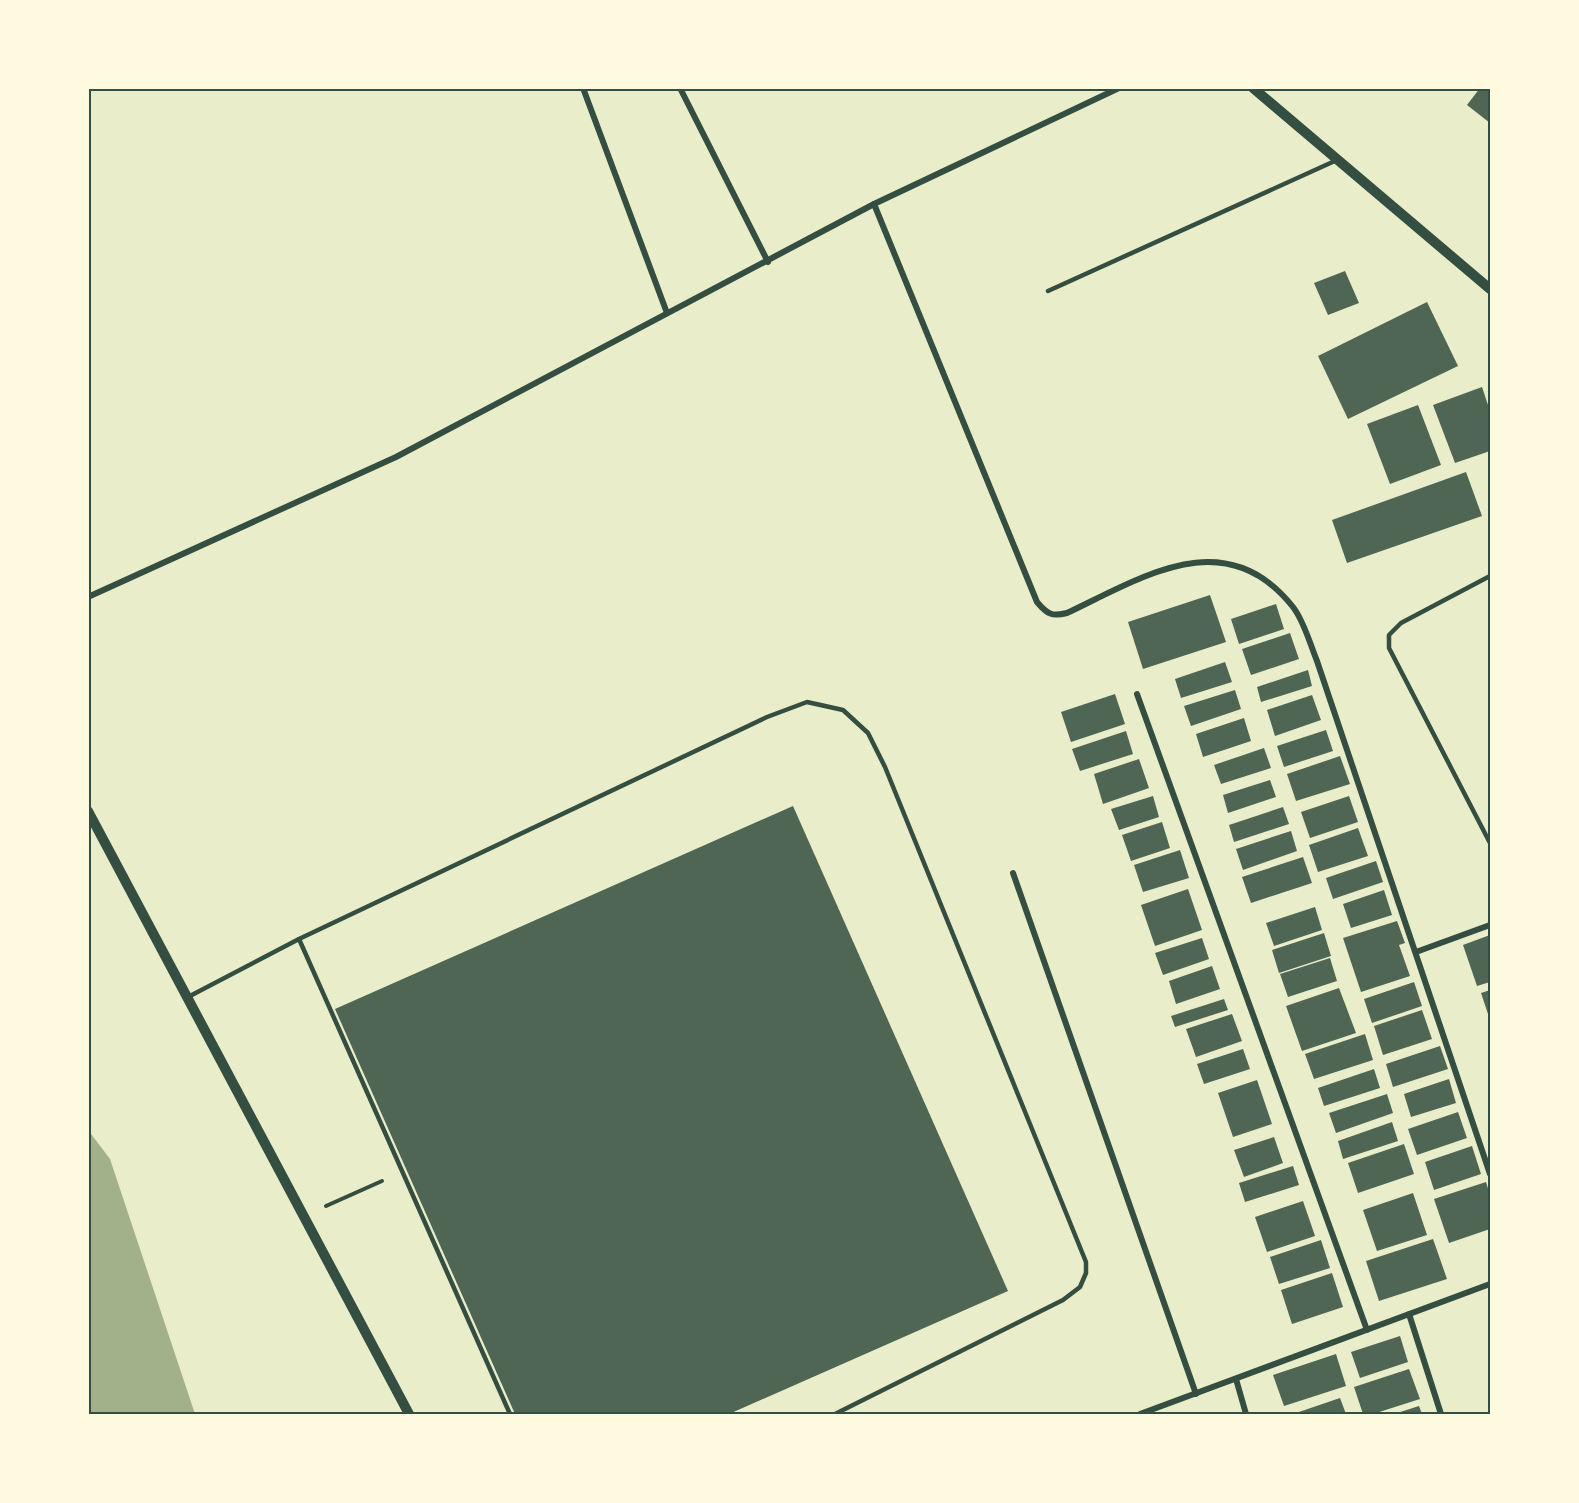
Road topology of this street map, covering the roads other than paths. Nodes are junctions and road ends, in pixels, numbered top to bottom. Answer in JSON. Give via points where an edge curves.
{"nodes":[{"id":1,"x":583,"y":88,"type":"edge"},
{"id":2,"x":680,"y":88,"type":"edge"},
{"id":3,"x":1119,"y":88,"type":"edge"},
{"id":4,"x":1253,"y":88,"type":"edge"},
{"id":5,"x":1339,"y":158,"type":"junction"},
{"id":6,"x":874,"y":204,"type":"junction"},
{"id":7,"x":768,"y":262,"type":"junction"},
{"id":8,"x":1491,"y":289,"type":"edge"},
{"id":9,"x":1048,"y":291,"type":"dead end"},
{"id":10,"x":667,"y":313,"type":"junction"},
{"id":11,"x":1491,"y":576,"type":"edge"},
{"id":12,"x":88,"y":597,"type":"edge"},
{"id":13,"x":1137,"y":694,"type":"dead end"},
{"id":14,"x":88,"y":811,"type":"edge"},
{"id":15,"x":1491,"y":843,"type":"edge"},
{"id":16,"x":1013,"y":873,"type":"dead end"},
{"id":17,"x":1491,"y":925,"type":"edge"},
{"id":18,"x":299,"y":939,"type":"junction"},
{"id":19,"x":1416,"y":952,"type":"junction"},
{"id":20,"x":187,"y":997,"type":"junction"},
{"id":21,"x":1491,"y":1174,"type":"edge"},
{"id":22,"x":1491,"y":1284,"type":"edge"},
{"id":23,"x":1409,"y":1314,"type":"junction"},
{"id":24,"x":1367,"y":1329,"type":"junction"},
{"id":25,"x":1236,"y":1379,"type":"junction"},
{"id":26,"x":1196,"y":1394,"type":"junction"},
{"id":27,"x":409,"y":1414,"type":"edge"},
{"id":28,"x":510,"y":1414,"type":"edge"},
{"id":29,"x":835,"y":1414,"type":"edge"},
{"id":30,"x":1140,"y":1414,"type":"edge"},
{"id":31,"x":1246,"y":1414,"type":"edge"},
{"id":32,"x":1441,"y":1414,"type":"edge"}],
"edges":[{"from":1,"to":10,"type":"street"},
{"from":2,"to":7,"type":"street"},
{"from":3,"to":6,"type":"street"},
{"from":4,"to":5,"type":"street"},
{"from":5,"to":8,"type":"street"},
{"from":5,"to":9,"type":"lane"},
{"from":6,"to":7,"type":"street"},
{"from":6,"to":19,"type":"street","via":[[1037,602],[1046,614],[1067,612],[1159,570],[1196,560],[1242,566],[1268,581],[1294,608],[1317,661]]},
{"from":7,"to":10,"type":"street"},
{"from":10,"to":12,"type":"street","via":[[396,457]]},
{"from":11,"to":15,"type":"lane","via":[[1401,623],[1389,635],[1389,648]]},
{"from":13,"to":24,"type":"street"},
{"from":14,"to":20,"type":"street"},
{"from":16,"to":26,"type":"street"},
{"from":17,"to":19,"type":"street"},
{"from":18,"to":20,"type":"lane"},
{"from":18,"to":28,"type":"lane"},
{"from":18,"to":29,"type":"lane","via":[[757,722],[807,702],[843,710],[868,733],[885,767],[1082,1251],[1086,1273],[1080,1287],[1044,1312]]},
{"from":19,"to":21,"type":"street"},
{"from":20,"to":27,"type":"street"},
{"from":22,"to":23,"type":"street"},
{"from":23,"to":24,"type":"street"},
{"from":23,"to":32,"type":"street"},
{"from":24,"to":25,"type":"street"},
{"from":25,"to":26,"type":"street"},
{"from":25,"to":31,"type":"street"},
{"from":26,"to":30,"type":"street"}]}
